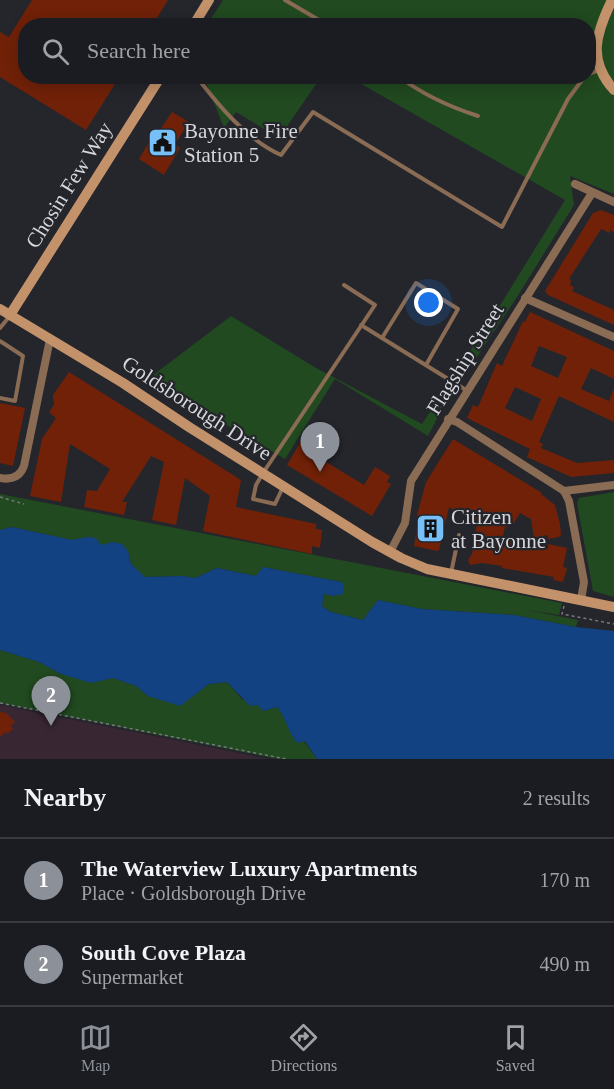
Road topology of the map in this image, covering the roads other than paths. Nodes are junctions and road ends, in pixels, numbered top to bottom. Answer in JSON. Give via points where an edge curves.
{"nodes":[{"id":1,"x":209,"y":0,"type":"edge"},
{"id":2,"x":285,"y":0,"type":"edge"},
{"id":3,"x":612,"y":0,"type":"edge"},
{"id":4,"x":198,"y":18,"type":"edge"},
{"id":5,"x":315,"y":18,"type":"edge"},
{"id":6,"x":600,"y":70,"type":"junction"},
{"id":7,"x":596,"y":71,"type":"edge"},
{"id":8,"x":155,"y":84,"type":"edge"},
{"id":9,"x":202,"y":84,"type":"edge"},
{"id":10,"x":410,"y":84,"type":"edge"},
{"id":11,"x":579,"y":84,"type":"edge"},
{"id":12,"x":614,"y":90,"type":"edge"},
{"id":13,"x":478,"y":116,"type":"dead end"},
{"id":14,"x":575,"y":184,"type":"dead end"},
{"id":15,"x":592,"y":193,"type":"junction"},
{"id":16,"x":614,"y":202,"type":"edge"},
{"id":17,"x":344,"y":285,"type":"dead end"},
{"id":18,"x":525,"y":298,"type":"junction"},
{"id":19,"x":0,"y":309,"type":"edge"},
{"id":20,"x":10,"y":315,"type":"junction"},
{"id":21,"x":361,"y":325,"type":"junction"},
{"id":22,"x":0,"y":328,"type":"edge"},
{"id":23,"x":614,"y":337,"type":"edge"},
{"id":24,"x":382,"y":338,"type":"junction"},
{"id":25,"x":50,"y":339,"type":"junction"},
{"id":26,"x":0,"y":341,"type":"edge"},
{"id":27,"x":426,"y":365,"type":"junction"},
{"id":28,"x":466,"y":390,"type":"junction"},
{"id":29,"x":0,"y":398,"type":"edge"},
{"id":30,"x":448,"y":419,"type":"junction"},
{"id":31,"x":263,"y":473,"type":"junction"},
{"id":32,"x":4,"y":479,"type":"edge"},
{"id":33,"x":614,"y":485,"type":"edge"},
{"id":34,"x":284,"y":486,"type":"junction"},
{"id":35,"x":564,"y":491,"type":"junction"},
{"id":36,"x":459,"y":535,"type":"dead end"},
{"id":37,"x":390,"y":552,"type":"junction"},
{"id":38,"x":451,"y":574,"type":"junction"},
{"id":39,"x":581,"y":600,"type":"junction"},
{"id":40,"x":614,"y":606,"type":"edge"}],
"edges":[{"from":1,"to":4,"type":"street"},
{"from":2,"to":5,"type":"lane"},
{"from":3,"to":6,"type":"street","via":[[597,36]]},
{"from":6,"to":7,"type":"lane"},
{"from":6,"to":12,"type":"street"},
{"from":8,"to":20,"type":"street","name":"Chosin Few Way"},
{"from":9,"to":11,"type":"lane","via":[[244,130],[281,155],[313,112],[502,226]]},
{"from":10,"to":13,"type":"lane"},
{"from":14,"to":15,"type":"street"},
{"from":15,"to":16,"type":"street"},
{"from":15,"to":18,"type":"street","name":"Flagship Street"},
{"from":17,"to":21,"type":"lane","via":[[375,305]]},
{"from":18,"to":23,"type":"street"},
{"from":18,"to":28,"type":"street","name":"Flagship Street"},
{"from":19,"to":20,"type":"street","name":"Goldsborough Drive"},
{"from":20,"to":22,"type":"lane"},
{"from":20,"to":25,"type":"street","name":"Goldsborough Drive"},
{"from":21,"to":24,"type":"lane"},
{"from":21,"to":31,"type":"lane"},
{"from":24,"to":27,"type":"lane"},
{"from":24,"to":27,"type":"lane","via":[[416,283],[458,309]]},
{"from":25,"to":31,"type":"street","name":"Goldsborough Drive"},
{"from":25,"to":32,"type":"street","via":[[24,466],[17,476]]},
{"from":26,"to":29,"type":"lane","via":[[23,356],[15,401]]},
{"from":27,"to":28,"type":"lane"},
{"from":28,"to":30,"type":"street","name":"Flagship Street"},
{"from":30,"to":35,"type":"street"},
{"from":30,"to":37,"type":"street","name":"Flagship Street","via":[[409,484],[405,524]]},
{"from":31,"to":34,"type":"street","name":"Goldsborough Drive"},
{"from":31,"to":34,"type":"lane","via":[[253,499],[275,504]]},
{"from":33,"to":35,"type":"street"},
{"from":34,"to":37,"type":"street","name":"Goldsborough Drive"},
{"from":35,"to":39,"type":"street","via":[[584,582]]},
{"from":36,"to":38,"type":"lane"},
{"from":37,"to":38,"type":"street","name":"Goldsborough Drive","via":[[421,567]]},
{"from":38,"to":39,"type":"street","name":"Goldsborough Drive"},
{"from":39,"to":40,"type":"street","name":"Goldsborough Drive"}]}
